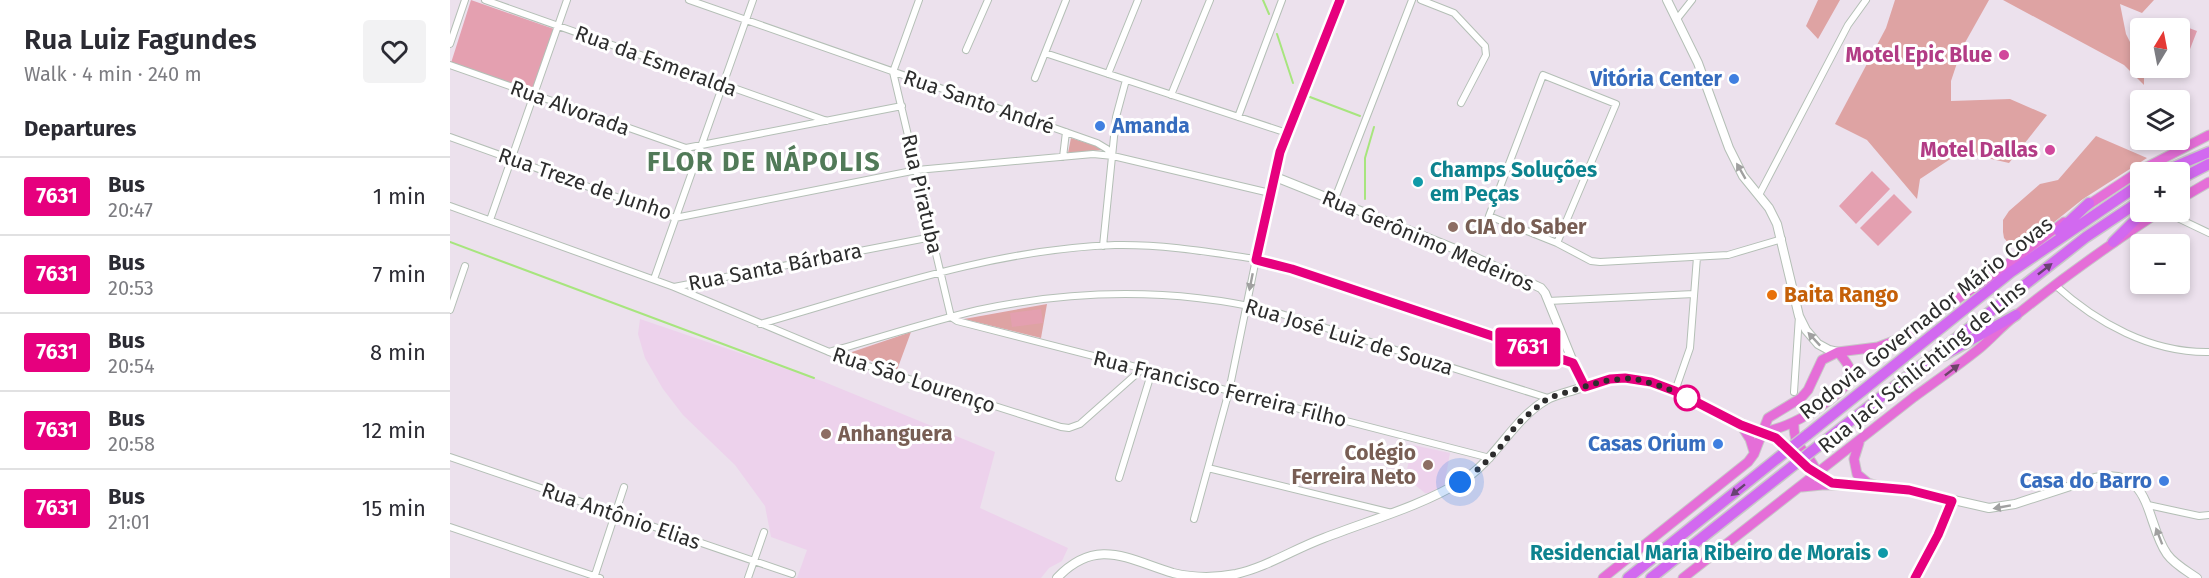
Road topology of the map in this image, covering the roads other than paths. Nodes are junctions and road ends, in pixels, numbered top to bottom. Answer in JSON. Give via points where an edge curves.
{"nodes":[{"id":1,"x":465,"y":0,"type":"edge"},
{"id":2,"x":485,"y":0,"type":"edge"},
{"id":3,"x":567,"y":0,"type":"edge"},
{"id":4,"x":689,"y":0,"type":"edge"},
{"id":5,"x":753,"y":0,"type":"edge"},
{"id":6,"x":919,"y":0,"type":"edge"},
{"id":7,"x":988,"y":0,"type":"edge"},
{"id":8,"x":1066,"y":0,"type":"edge"},
{"id":9,"x":1138,"y":0,"type":"edge"},
{"id":10,"x":1210,"y":0,"type":"edge"},
{"id":11,"x":1282,"y":0,"type":"edge"},
{"id":12,"x":1340,"y":0,"type":"edge"},
{"id":13,"x":1412,"y":0,"type":"edge"},
{"id":14,"x":1421,"y":0,"type":"edge"},
{"id":15,"x":1667,"y":0,"type":"edge"},
{"id":16,"x":1692,"y":0,"type":"edge"},
{"id":17,"x":1866,"y":0,"type":"edge"},
{"id":18,"x":1677,"y":19,"type":"junction"},
{"id":19,"x":746,"y":20,"type":"junction"},
{"id":20,"x":558,"y":26,"type":"junction"},
{"id":21,"x":450,"y":44,"type":"edge"},
{"id":22,"x":966,"y":50,"type":"dead end"},
{"id":23,"x":1045,"y":53,"type":"junction"},
{"id":24,"x":450,"y":65,"type":"edge"},
{"id":25,"x":894,"y":72,"type":"junction"},
{"id":26,"x":1108,"y":74,"type":"junction"},
{"id":27,"x":1035,"y":78,"type":"dead end"},
{"id":28,"x":1126,"y":80,"type":"junction"},
{"id":29,"x":724,"y":85,"type":"junction"},
{"id":30,"x":534,"y":95,"type":"junction"},
{"id":31,"x":1171,"y":95,"type":"junction"},
{"id":32,"x":1461,"y":103,"type":"dead end"},
{"id":33,"x":902,"y":106,"type":"junction"},
{"id":34,"x":1238,"y":117,"type":"junction"},
{"id":35,"x":827,"y":121,"type":"junction"},
{"id":36,"x":1066,"y":132,"type":"junction"},
{"id":37,"x":1287,"y":133,"type":"junction"},
{"id":38,"x":2209,"y":135,"type":"edge"},
{"id":39,"x":450,"y":137,"type":"edge"},
{"id":40,"x":701,"y":147,"type":"junction"},
{"id":41,"x":2209,"y":152,"type":"edge"},
{"id":42,"x":1113,"y":156,"type":"junction"},
{"id":43,"x":1063,"y":157,"type":"junction"},
{"id":44,"x":512,"y":159,"type":"junction"},
{"id":45,"x":2186,"y":162,"type":"edge"},
{"id":46,"x":2209,"y":164,"type":"edge"},
{"id":47,"x":917,"y":170,"type":"junction"},
{"id":48,"x":2190,"y":174,"type":"edge"},
{"id":49,"x":1273,"y":176,"type":"junction"},
{"id":50,"x":2209,"y":182,"type":"edge"},
{"id":51,"x":2130,"y":191,"type":"edge"},
{"id":52,"x":1270,"y":193,"type":"junction"},
{"id":53,"x":2190,"y":193,"type":"edge"},
{"id":54,"x":1759,"y":195,"type":"junction"},
{"id":55,"x":1334,"y":201,"type":"junction"},
{"id":56,"x":2089,"y":203,"type":"junction"},
{"id":57,"x":450,"y":206,"type":"edge"},
{"id":58,"x":2130,"y":208,"type":"edge"},
{"id":59,"x":675,"y":218,"type":"junction"},
{"id":60,"x":490,"y":220,"type":"junction"},
{"id":61,"x":2133,"y":222,"type":"edge"},
{"id":62,"x":2143,"y":222,"type":"edge"},
{"id":63,"x":2186,"y":222,"type":"edge"},
{"id":64,"x":2209,"y":233,"type":"edge"},
{"id":65,"x":932,"y":237,"type":"junction"},
{"id":66,"x":1782,"y":238,"type":"junction"},
{"id":67,"x":2112,"y":242,"type":"junction"},
{"id":68,"x":1557,"y":243,"type":"junction"},
{"id":69,"x":1103,"y":246,"type":"junction"},
{"id":70,"x":1697,"y":257,"type":"junction"},
{"id":71,"x":1256,"y":260,"type":"junction"},
{"id":72,"x":465,"y":266,"type":"dead end"},
{"id":73,"x":2011,"y":272,"type":"junction"},
{"id":74,"x":941,"y":273,"type":"junction"},
{"id":75,"x":654,"y":279,"type":"junction"},
{"id":76,"x":2055,"y":285,"type":"junction"},
{"id":77,"x":674,"y":287,"type":"junction"},
{"id":78,"x":1695,"y":294,"type":"junction"},
{"id":79,"x":1548,"y":301,"type":"junction"},
{"id":80,"x":1247,"y":305,"type":"junction"},
{"id":81,"x":450,"y":310,"type":"edge"},
{"id":82,"x":2016,"y":315,"type":"junction"},
{"id":83,"x":1799,"y":316,"type":"junction"},
{"id":84,"x":951,"y":317,"type":"junction"},
{"id":85,"x":760,"y":324,"type":"junction"},
{"id":86,"x":830,"y":352,"type":"junction"},
{"id":87,"x":1838,"y":352,"type":"junction"},
{"id":88,"x":2209,"y":352,"type":"edge"},
{"id":89,"x":1573,"y":363,"type":"junction"},
{"id":90,"x":1142,"y":369,"type":"junction"},
{"id":91,"x":1152,"y":371,"type":"junction"},
{"id":92,"x":1915,"y":371,"type":"junction"},
{"id":93,"x":1585,"y":387,"type":"junction"},
{"id":94,"x":1229,"y":391,"type":"junction"},
{"id":95,"x":1675,"y":391,"type":"junction"},
{"id":96,"x":1794,"y":392,"type":"dead end"},
{"id":97,"x":1548,"y":398,"type":"junction"},
{"id":98,"x":1794,"y":423,"type":"junction"},
{"id":99,"x":1741,"y":425,"type":"junction"},
{"id":100,"x":1763,"y":432,"type":"junction"},
{"id":101,"x":1859,"y":442,"type":"junction"},
{"id":102,"x":1754,"y":454,"type":"junction"},
{"id":103,"x":450,"y":458,"type":"edge"},
{"id":104,"x":1490,"y":458,"type":"junction"},
{"id":105,"x":1208,"y":468,"type":"junction"},
{"id":106,"x":1817,"y":474,"type":"junction"},
{"id":107,"x":1119,"y":478,"type":"dead end"},
{"id":108,"x":1837,"y":485,"type":"junction"},
{"id":109,"x":624,"y":487,"type":"dead end"},
{"id":110,"x":1881,"y":487,"type":"junction"},
{"id":111,"x":1800,"y":488,"type":"junction"},
{"id":112,"x":1952,"y":501,"type":"junction"},
{"id":113,"x":2148,"y":505,"type":"junction"},
{"id":114,"x":1392,"y":513,"type":"junction"},
{"id":115,"x":615,"y":514,"type":"junction"},
{"id":116,"x":2209,"y":515,"type":"edge"},
{"id":117,"x":1194,"y":519,"type":"dead end"},
{"id":118,"x":450,"y":527,"type":"edge"},
{"id":119,"x":764,"y":532,"type":"dead end"},
{"id":120,"x":754,"y":561,"type":"junction"},
{"id":121,"x":792,"y":574,"type":"dead end"},
{"id":122,"x":596,"y":577,"type":"edge"},
{"id":123,"x":1917,"y":577,"type":"edge"},
{"id":124,"x":748,"y":578,"type":"edge"},
{"id":125,"x":1057,"y":578,"type":"edge"},
{"id":126,"x":1603,"y":578,"type":"edge"},
{"id":127,"x":1628,"y":578,"type":"edge"},
{"id":128,"x":1651,"y":578,"type":"edge"},
{"id":129,"x":1683,"y":578,"type":"edge"},
{"id":130,"x":2197,"y":578,"type":"edge"}],
"edges":[{"from":1,"to":21,"type":"street"},
{"from":2,"to":20,"type":"street","name":"Rua da Esmeralda"},
{"from":3,"to":20,"type":"street"},
{"from":4,"to":19,"type":"street","name":"Rua Santo André"},
{"from":5,"to":19,"type":"street"},
{"from":6,"to":25,"type":"street"},
{"from":7,"to":22,"type":"street"},
{"from":8,"to":23,"type":"street"},
{"from":9,"to":26,"type":"street"},
{"from":10,"to":31,"type":"street"},
{"from":11,"to":34,"type":"street"},
{"from":12,"to":37,"type":"main road"},
{"from":13,"to":55,"type":"street"},
{"from":14,"to":32,"type":"street","via":[[1454,13],[1485,46],[1486,55]]},
{"from":15,"to":18,"type":"main road"},
{"from":16,"to":18,"type":"street"},
{"from":17,"to":54,"type":"street","via":[[1848,25]]},
{"from":54,"to":18,"type":"main road","one_way":true,"via":[[1747,182],[1729,148]]},
{"from":19,"to":25,"type":"street","name":"Rua Santo André"},
{"from":19,"to":29,"type":"street"},
{"from":20,"to":29,"type":"street","name":"Rua da Esmeralda"},
{"from":20,"to":30,"type":"street"},
{"from":23,"to":26,"type":"street"},
{"from":23,"to":27,"type":"street"},
{"from":24,"to":30,"type":"street","name":"Rua Alvorada"},
{"from":25,"to":33,"type":"street","name":"Rua Piratuba"},
{"from":25,"to":36,"type":"street","name":"Rua Santo André"},
{"from":26,"to":28,"type":"street"},
{"from":28,"to":31,"type":"street"},
{"from":28,"to":42,"type":"street","via":[[1116,117]]},
{"from":29,"to":35,"type":"street","name":"Rua da Esmeralda"},
{"from":29,"to":40,"type":"street"},
{"from":30,"to":40,"type":"street","name":"Rua Alvorada","via":[[681,148]]},
{"from":30,"to":44,"type":"street"},
{"from":31,"to":34,"type":"street"},
{"from":33,"to":35,"type":"street","name":"Rua Alvorada"},
{"from":33,"to":47,"type":"street","name":"Rua Piratuba"},
{"from":34,"to":37,"type":"street"},
{"from":35,"to":40,"type":"street","name":"Rua Alvorada"},
{"from":36,"to":42,"type":"street","name":"Rua Santo André","via":[[1103,145]]},
{"from":36,"to":43,"type":"street"},
{"from":37,"to":49,"type":"main road"},
{"from":38,"to":56,"type":"main road"},
{"from":39,"to":44,"type":"street","name":"Rua Treze de Junho"},
{"from":40,"to":59,"type":"street"},
{"from":41,"to":45,"type":"highway"},
{"from":42,"to":43,"type":"street","name":"Rua Treze de Junho"},
{"from":42,"to":52,"type":"street","name":"Rua Santo André"},
{"from":42,"to":69,"type":"street"},
{"from":43,"to":47,"type":"street","name":"Rua Treze de Junho"},
{"from":44,"to":59,"type":"street","name":"Rua Treze de Junho"},
{"from":44,"to":60,"type":"street"},
{"from":46,"to":48,"type":"highway"},
{"from":47,"to":59,"type":"street","name":"Rua Treze de Junho"},
{"from":47,"to":65,"type":"street","name":"Rua Piratuba"},
{"from":49,"to":52,"type":"main road"},
{"from":49,"to":55,"type":"main road","name":"Rua Gerônimo Medeiros"},
{"from":50,"to":53,"type":"main road"},
{"from":51,"to":73,"type":"highway","name":"Rodovia Governador Mário Covas"},
{"from":52,"to":71,"type":"main road"},
{"from":54,"to":66,"type":"main road","via":[[1775,218]]},
{"from":55,"to":79,"type":"main road","name":"Rua Gerônimo Medeiros","via":[[1535,284]]},
{"from":56,"to":73,"type":"highway"},
{"from":56,"to":87,"type":"main road","via":[[1902,338],[1878,347]]},
{"from":57,"to":60,"type":"street","name":"Rua Santa Bárbara"},
{"from":92,"to":58,"type":"highway","name":"Rodovia Governador Mário Covas","one_way":true,"via":[[2086,237]]},
{"from":59,"to":75,"type":"street"},
{"from":60,"to":75,"type":"street","name":"Rua Santa Bárbara"},
{"from":61,"to":67,"type":"highway"},
{"from":62,"to":67,"type":"main road","name":"Rua Jaci Schlichting de Lins"},
{"from":63,"to":64,"type":"street"},
{"from":65,"to":74,"type":"street","name":"Rua Piratuba"},
{"from":65,"to":77,"type":"street","name":"Rua Santa Bárbara"},
{"from":66,"to":70,"type":"street","via":[[1741,252]]},
{"from":66,"to":83,"type":"main road"},
{"from":67,"to":76,"type":"main road","name":"Rua Jaci Schlichting de Lins"},
{"from":68,"to":68,"type":"street","via":[[1616,104],[1543,75],[1489,216]]},
{"from":68,"to":70,"type":"street","via":[[1600,262]]},
{"from":69,"to":71,"type":"street","via":[[1162,247]]},
{"from":69,"to":74,"type":"street","via":[[1005,258]]},
{"from":70,"to":78,"type":"street"},
{"from":71,"to":80,"type":"street","one_way":true},
{"from":71,"to":89,"type":"main road"},
{"from":72,"to":81,"type":"street"},
{"from":73,"to":127,"type":"highway","name":"Rodovia Governador Mário Covas","one_way":true,"bridge":true},
{"from":74,"to":84,"type":"street","name":"Rua Piratuba"},
{"from":74,"to":85,"type":"street"},
{"from":75,"to":77,"type":"street","name":"Rua Santa Bárbara"},
{"from":76,"to":82,"type":"main road","name":"Rua Jaci Schlichting de Lins"},
{"from":76,"to":88,"type":"street","via":[[2118,330],[2178,351]]},
{"from":77,"to":85,"type":"street","name":"Rua São Lourenço"},
{"from":78,"to":79,"type":"street"},
{"from":78,"to":95,"type":"street","via":[[1690,348]]},
{"from":79,"to":89,"type":"main road","name":"Rua Gerônimo Medeiros"},
{"from":80,"to":84,"type":"street","name":"Rua José Luiz de Souza","via":[[1121,293],[1020,303]]},
{"from":80,"to":94,"type":"street"},
{"from":80,"to":97,"type":"street","name":"Rua José Luiz de Souza"},
{"from":82,"to":92,"type":"highway"},
{"from":101,"to":82,"type":"main road","name":"Rua Jaci Schlichting de Lins","one_way":true,"via":[[1974,353]]},
{"from":87,"to":83,"type":"main road","one_way":true,"via":[[1818,344]]},
{"from":83,"to":96,"type":"street"},
{"from":84,"to":86,"type":"street","name":"Rua José Luiz de Souza"},
{"from":84,"to":90,"type":"street","name":"Rua Francisco Ferreira Filho","via":[[963,324]]},
{"from":85,"to":86,"type":"street","name":"Rua São Lourenço"},
{"from":86,"to":90,"type":"street","name":"Rua São Lourenço","via":[[942,391],[1070,428],[1080,424]]},
{"from":87,"to":98,"type":"main road","via":[[1851,370],[1848,383]]},
{"from":87,"to":100,"type":"main road","via":[[1822,360],[1805,394],[1772,414]]},
{"from":89,"to":93,"type":"main road","name":"Rua Gerônimo Medeiros"},
{"from":90,"to":91,"type":"street","name":"Rua Francisco Ferreira Filho"},
{"from":91,"to":94,"type":"street","name":"Rua Francisco Ferreira Filho"},
{"from":91,"to":107,"type":"street"},
{"from":92,"to":128,"type":"highway","name":"Rodovia Governador Mário Covas","bridge":true},
{"from":93,"to":95,"type":"main road","via":[[1610,379],[1632,378]]},
{"from":93,"to":97,"type":"main road"},
{"from":94,"to":104,"type":"street","name":"Rua Francisco Ferreira Filho"},
{"from":94,"to":105,"type":"street"},
{"from":95,"to":99,"type":"main road"},
{"from":97,"to":104,"type":"main road","via":[[1517,424]]},
{"from":98,"to":100,"type":"main road"},
{"from":98,"to":106,"type":"main road","via":[[1794,438]]},
{"from":99,"to":100,"type":"main road"},
{"from":99,"to":102,"type":"main road"},
{"from":100,"to":102,"type":"main road"},
{"from":100,"to":106,"type":"main road","via":[[1784,443]]},
{"from":101,"to":106,"type":"main road","name":"Rua Jaci Schlichting de Lins"},
{"from":101,"to":110,"type":"main road","via":[[1854,459],[1857,474]]},
{"from":102,"to":126,"type":"main road","via":[[1740,470]]},
{"from":103,"to":115,"type":"street","name":"Rua Antônio Elias"},
{"from":104,"to":114,"type":"main road","via":[[1438,495]]},
{"from":105,"to":114,"type":"street"},
{"from":105,"to":117,"type":"street"},
{"from":106,"to":108,"type":"main road"},
{"from":106,"to":111,"type":"main road","name":"Rua Jaci Schlichting de Lins"},
{"from":108,"to":110,"type":"main road"},
{"from":108,"to":111,"type":"main road"},
{"from":109,"to":115,"type":"street"},
{"from":110,"to":112,"type":"main road"},
{"from":111,"to":129,"type":"main road","name":"Rua Jaci Schlichting de Lins"},
{"from":113,"to":112,"type":"main road","one_way":true,"via":[[2133,484],[2107,476],[2000,508]]},
{"from":112,"to":123,"type":"main road"},
{"from":113,"to":116,"type":"street"},
{"from":130,"to":113,"type":"main road","one_way":true,"via":[[2167,554]]},
{"from":114,"to":125,"type":"main road","via":[[1235,574],[1199,578],[1173,573],[1133,557],[1093,555]]},
{"from":115,"to":120,"type":"street","name":"Rua Antônio Elias"},
{"from":115,"to":122,"type":"street"},
{"from":118,"to":122,"type":"street"},
{"from":119,"to":120,"type":"street"},
{"from":120,"to":121,"type":"street","name":"Rua Antônio Elias"},
{"from":120,"to":124,"type":"street"}]}
